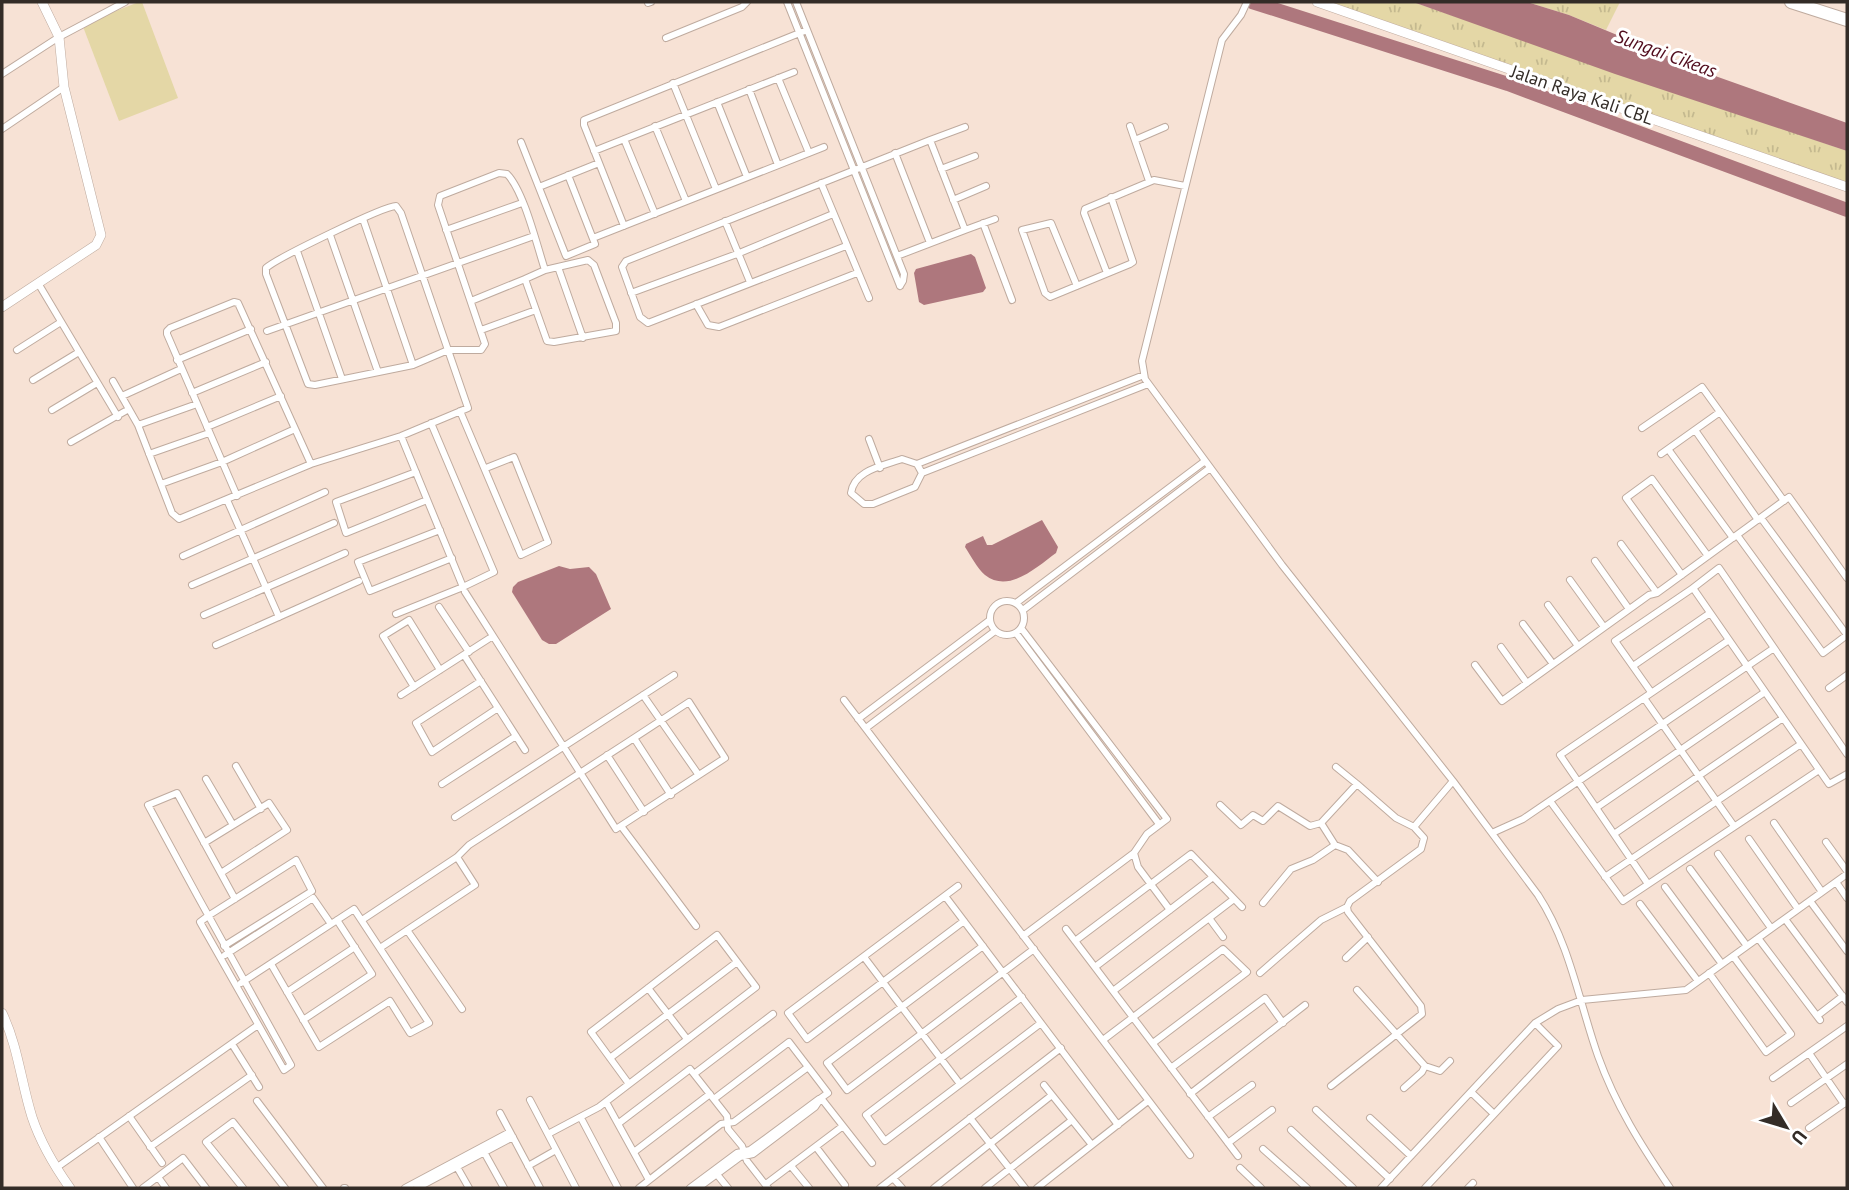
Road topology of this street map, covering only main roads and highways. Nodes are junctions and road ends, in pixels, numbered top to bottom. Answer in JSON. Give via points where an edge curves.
{"nodes":[{"id":1,"x":42,"y":2,"type":"edge"},
{"id":2,"x":1317,"y":2,"type":"edge"},
{"id":3,"x":1791,"y":2,"type":"edge"},
{"id":4,"x":1847,"y":20,"type":"edge"},
{"id":5,"x":1847,"y":187,"type":"edge"},
{"id":6,"x":2,"y":307,"type":"edge"},
{"id":7,"x":2,"y":1013,"type":"edge"},
{"id":8,"x":70,"y":1188,"type":"edge"}],
"edges":[{"from":1,"to":6,"type":"main road","via":[[59,37],[64,87],[101,235],[96,245]]},
{"from":2,"to":5,"type":"main road","name":"Jalan Raya Kali CBL"},
{"from":3,"to":4,"type":"highway"},
{"from":7,"to":8,"type":"main road","via":[[32,1118]]}]}
